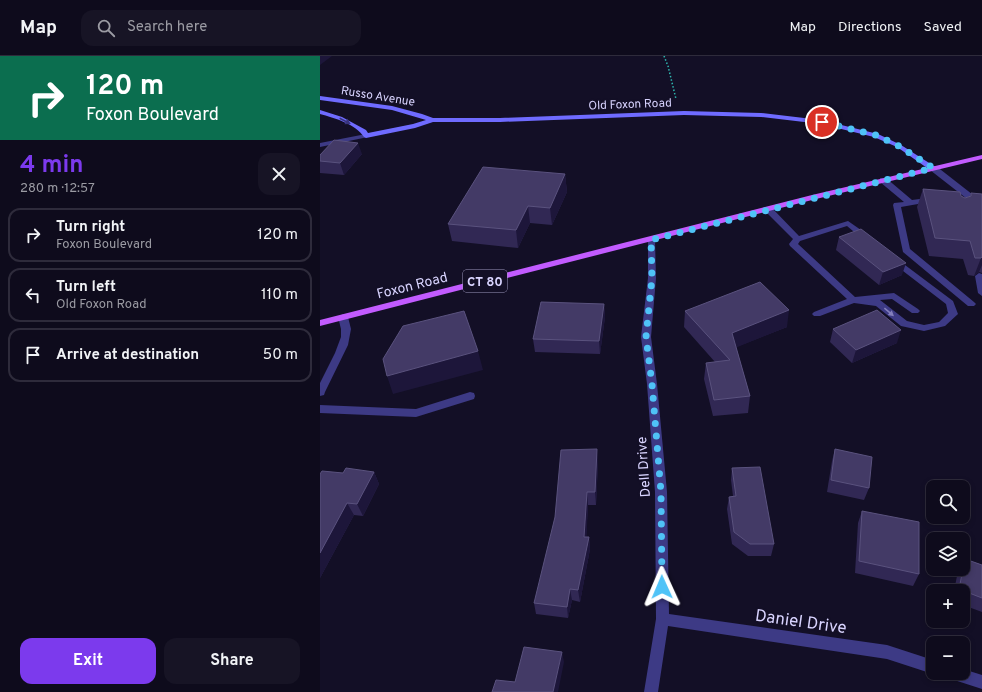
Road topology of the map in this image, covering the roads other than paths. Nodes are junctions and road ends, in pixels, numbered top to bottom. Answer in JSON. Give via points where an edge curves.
{"nodes":[{"id":1,"x":320,"y":98,"type":"edge"},
{"id":2,"x":320,"y":112,"type":"edge"},
{"id":3,"x":432,"y":120,"type":"junction"},
{"id":4,"x":366,"y":136,"type":"junction"},
{"id":5,"x":320,"y":145,"type":"edge"},
{"id":6,"x":982,"y":157,"type":"edge"},
{"id":7,"x":933,"y":168,"type":"junction"},
{"id":8,"x":883,"y":180,"type":"junction"},
{"id":9,"x":940,"y":197,"type":"edge"},
{"id":10,"x":971,"y":201,"type":"edge"},
{"id":11,"x":909,"y":202,"type":"junction"},
{"id":12,"x":768,"y":209,"type":"junction"},
{"id":13,"x":797,"y":239,"type":"junction"},
{"id":14,"x":651,"y":240,"type":"junction"},
{"id":15,"x":978,"y":276,"type":"edge"},
{"id":16,"x":982,"y":293,"type":"edge"},
{"id":17,"x":853,"y":300,"type":"junction"},
{"id":18,"x":971,"y":304,"type":"dead end"},
{"id":19,"x":915,"y":311,"type":"dead end"},
{"id":20,"x":818,"y":314,"type":"dead end"},
{"id":21,"x":343,"y":317,"type":"junction"},
{"id":22,"x":320,"y":323,"type":"edge"},
{"id":23,"x":320,"y":392,"type":"edge"},
{"id":24,"x":470,"y":396,"type":"dead end"},
{"id":25,"x":320,"y":409,"type":"edge"},
{"id":26,"x":663,"y":619,"type":"junction"},
{"id":27,"x":926,"y":665,"type":"edge"},
{"id":28,"x":970,"y":678,"type":"edge"},
{"id":29,"x":982,"y":682,"type":"edge"},
{"id":30,"x":651,"y":692,"type":"edge"}],
"edges":[{"from":1,"to":3,"type":"street","name":"Russo Avenue","via":[[419,113]]},
{"from":2,"to":4,"type":"street","name":"Russo Avenue","one_way":true,"via":[[340,118],[364,131]]},
{"from":3,"to":4,"type":"street","name":"Old Foxon Road"},
{"from":3,"to":7,"type":"street","name":"Old Foxon Road","via":[[684,113],[774,116],[822,122],[876,135],[899,146]]},
{"from":4,"to":5,"type":"street","name":"Old Foxon Road"},
{"from":6,"to":7,"type":"main road","number":"CT 80"},
{"from":7,"to":8,"type":"main road","number":"CT 80"},
{"from":7,"to":10,"type":"street"},
{"from":8,"to":11,"type":"street"},
{"from":8,"to":12,"type":"main road","number":"CT 80"},
{"from":9,"to":11,"type":"street"},
{"from":11,"to":18,"type":"street","via":[[897,205],[906,250]]},
{"from":12,"to":13,"type":"street"},
{"from":12,"to":14,"type":"main road","number":"CT 80"},
{"from":13,"to":17,"type":"street","via":[[793,244]]},
{"from":17,"to":13,"type":"street","one_way":true,"via":[[879,304],[904,324],[924,328],[942,324],[953,314],[950,303],[848,223]]},
{"from":14,"to":21,"type":"main road","name":"Foxon Road","number":"CT 80"},
{"from":14,"to":26,"type":"street","name":"Dell Drive","via":[[652,278],[646,337],[661,492]]},
{"from":15,"to":16,"type":"street"},
{"from":17,"to":19,"type":"street","via":[[894,296]]},
{"from":17,"to":20,"type":"street"},
{"from":21,"to":22,"type":"main road","name":"Foxon Road","number":"CT 80"},
{"from":21,"to":23,"type":"street","via":[[346,329],[342,348]]},
{"from":24,"to":25,"type":"street","via":[[416,413]]},
{"from":26,"to":27,"type":"street","name":"Daniel Drive","via":[[887,652]]},
{"from":26,"to":30,"type":"street","name":"Dell Drive"},
{"from":28,"to":29,"type":"street"}]}
